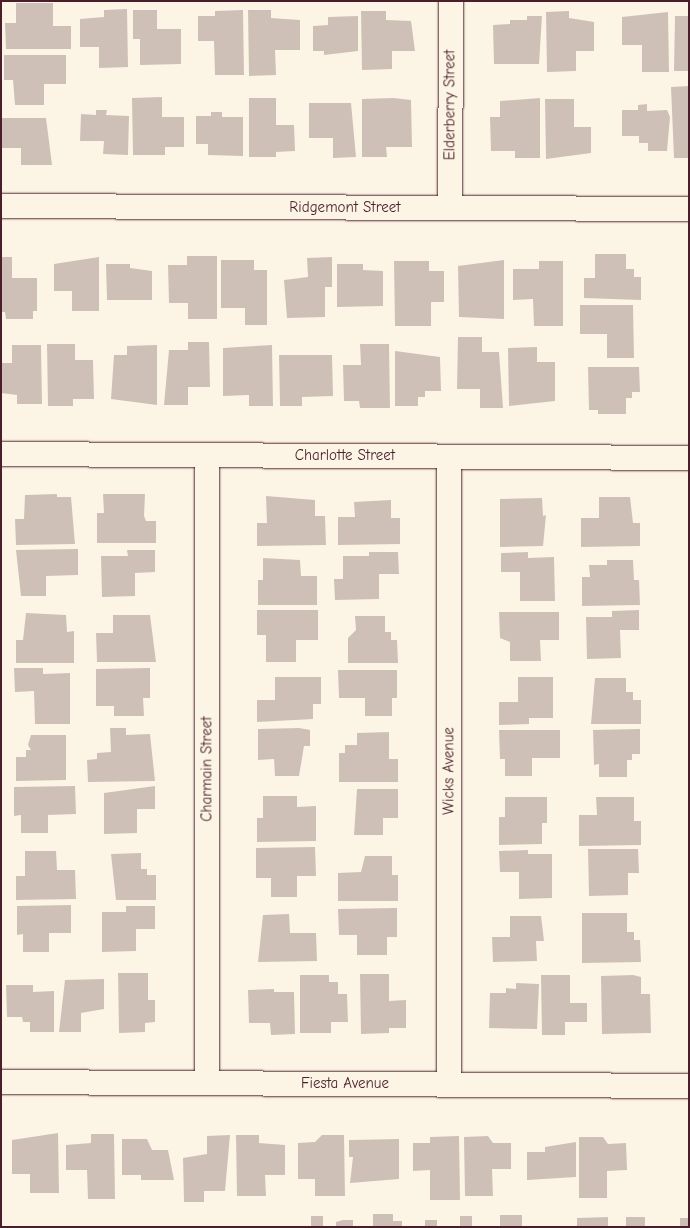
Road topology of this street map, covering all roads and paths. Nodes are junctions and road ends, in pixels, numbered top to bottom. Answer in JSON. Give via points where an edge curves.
{"nodes":[{"id":1,"x":451,"y":1,"type":"edge"},
{"id":2,"x":1,"y":206,"type":"edge"},
{"id":3,"x":450,"y":208,"type":"junction"},
{"id":4,"x":689,"y":209,"type":"edge"},
{"id":5,"x":1,"y":454,"type":"edge"},
{"id":6,"x":207,"y":455,"type":"junction"},
{"id":7,"x":449,"y":457,"type":"junction"},
{"id":8,"x":689,"y":458,"type":"edge"},
{"id":9,"x":1,"y":1082,"type":"edge"},
{"id":10,"x":207,"y":1083,"type":"junction"},
{"id":11,"x":449,"y":1085,"type":"junction"},
{"id":12,"x":689,"y":1086,"type":"edge"}],
"edges":[{"from":1,"to":3,"type":"street","name":"Elderberry Street"},
{"from":2,"to":3,"type":"street","name":"Ridgemont Street"},
{"from":3,"to":4,"type":"street","name":"Ridgemont Street"},
{"from":5,"to":6,"type":"street","name":"Charlotte Street"},
{"from":6,"to":7,"type":"street","name":"Charlotte Street"},
{"from":6,"to":10,"type":"street","name":"Charmain Street"},
{"from":7,"to":8,"type":"street","name":"Charlotte Street"},
{"from":7,"to":11,"type":"street","name":"Wicks Avenue"},
{"from":9,"to":10,"type":"street","name":"Fiesta Avenue"},
{"from":10,"to":11,"type":"street","name":"Fiesta Avenue"},
{"from":11,"to":12,"type":"street","name":"Fiesta Avenue"}]}
